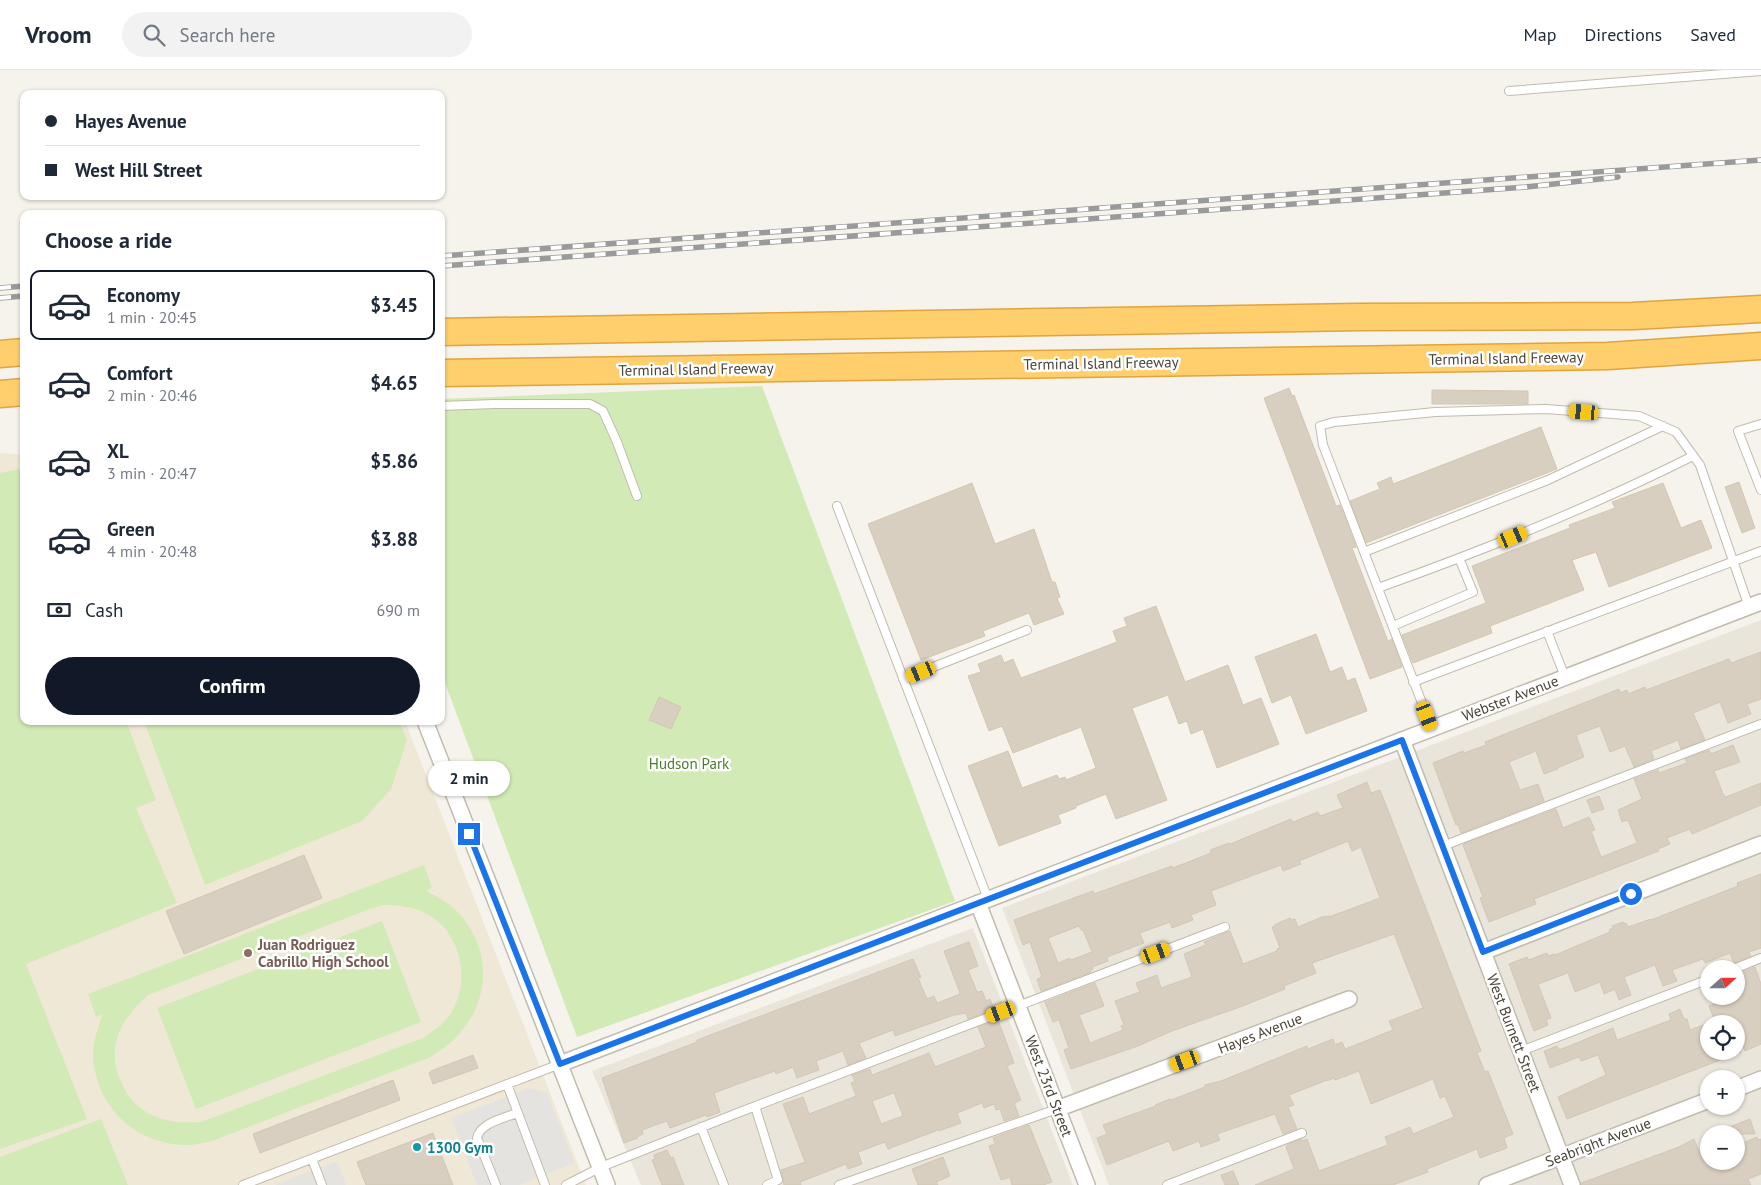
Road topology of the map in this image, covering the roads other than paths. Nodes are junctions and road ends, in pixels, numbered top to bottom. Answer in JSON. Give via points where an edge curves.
{"nodes":[{"id":1,"x":1761,"y":72,"type":"edge"},
{"id":2,"x":1509,"y":91,"type":"dead end"},
{"id":3,"x":1761,"y":309,"type":"edge"},
{"id":4,"x":445,"y":332,"type":"edge"},
{"id":5,"x":1761,"y":346,"type":"edge"},
{"id":6,"x":20,"y":352,"type":"edge"},
{"id":7,"x":0,"y":354,"type":"edge"},
{"id":8,"x":445,"y":373,"type":"edge"},
{"id":9,"x":20,"y":392,"type":"edge"},
{"id":10,"x":0,"y":394,"type":"edge"},
{"id":11,"x":445,"y":406,"type":"edge"},
{"id":12,"x":1761,"y":424,"type":"edge"},
{"id":13,"x":1663,"y":426,"type":"junction"},
{"id":14,"x":1693,"y":456,"type":"junction"},
{"id":15,"x":1761,"y":490,"type":"edge"},
{"id":16,"x":637,"y":496,"type":"dead end"},
{"id":17,"x":837,"y":506,"type":"dead end"},
{"id":18,"x":1761,"y":551,"type":"edge"},
{"id":19,"x":1364,"y":552,"type":"junction"},
{"id":20,"x":1459,"y":558,"type":"junction"},
{"id":21,"x":1733,"y":561,"type":"junction"},
{"id":22,"x":1378,"y":588,"type":"junction"},
{"id":23,"x":1755,"y":604,"type":"edge"},
{"id":24,"x":1393,"y":626,"type":"junction"},
{"id":25,"x":1027,"y":630,"type":"dead end"},
{"id":26,"x":1547,"y":631,"type":"junction"},
{"id":27,"x":1565,"y":678,"type":"junction"},
{"id":28,"x":903,"y":679,"type":"junction"},
{"id":29,"x":1414,"y":682,"type":"junction"},
{"id":30,"x":1761,"y":724,"type":"edge"},
{"id":31,"x":427,"y":725,"type":"edge"},
{"id":32,"x":1432,"y":729,"type":"junction"},
{"id":33,"x":1402,"y":740,"type":"junction"},
{"id":34,"x":1761,"y":844,"type":"edge"},
{"id":35,"x":1443,"y":846,"type":"junction"},
{"id":36,"x":983,"y":901,"type":"junction"},
{"id":37,"x":1225,"y":927,"type":"dead end"},
{"id":38,"x":1483,"y":952,"type":"junction"},
{"id":39,"x":1761,"y":958,"type":"edge"},
{"id":40,"x":1745,"y":965,"type":"edge"},
{"id":41,"x":1700,"y":982,"type":"edge"},
{"id":42,"x":1349,"y":999,"type":"dead end"},
{"id":43,"x":1018,"y":1006,"type":"junction"},
{"id":44,"x":1521,"y":1051,"type":"junction"},
{"id":45,"x":560,"y":1064,"type":"junction"},
{"id":46,"x":1761,"y":1080,"type":"edge"},
{"id":47,"x":507,"y":1084,"type":"junction"},
{"id":48,"x":1745,"y":1086,"type":"edge"},
{"id":49,"x":1700,"y":1103,"type":"edge"},
{"id":50,"x":755,"y":1106,"type":"junction"},
{"id":51,"x":1057,"y":1108,"type":"junction"},
{"id":52,"x":517,"y":1113,"type":"junction"},
{"id":53,"x":701,"y":1127,"type":"junction"},
{"id":54,"x":1302,"y":1134,"type":"dead end"},
{"id":55,"x":1561,"y":1156,"type":"junction"},
{"id":56,"x":312,"y":1159,"type":"junction"},
{"id":57,"x":600,"y":1167,"type":"junction"},
{"id":58,"x":243,"y":1185,"type":"edge"},
{"id":59,"x":322,"y":1185,"type":"edge"},
{"id":60,"x":496,"y":1185,"type":"edge"},
{"id":61,"x":546,"y":1185,"type":"edge"},
{"id":62,"x":566,"y":1185,"type":"edge"},
{"id":63,"x":608,"y":1185,"type":"edge"},
{"id":64,"x":724,"y":1185,"type":"edge"},
{"id":65,"x":767,"y":1185,"type":"edge"},
{"id":66,"x":840,"y":1185,"type":"edge"},
{"id":67,"x":1087,"y":1185,"type":"edge"},
{"id":68,"x":1167,"y":1185,"type":"edge"},
{"id":69,"x":1487,"y":1185,"type":"edge"},
{"id":70,"x":1572,"y":1185,"type":"edge"}],
"edges":[{"from":1,"to":2,"type":"lane"},
{"from":3,"to":4,"type":"highway","via":[[1633,316],[1358,317]]},
{"from":5,"to":8,"type":"highway","name":"Terminal Island Freeway","via":[[1608,356]]},
{"from":6,"to":7,"type":"highway"},
{"from":9,"to":10,"type":"highway"},
{"from":11,"to":16,"type":"lane","via":[[590,404],[604,410]]},
{"from":12,"to":15,"type":"lane","via":[[1738,431]]},
{"from":13,"to":14,"type":"lane","via":[[1676,432]]},
{"from":13,"to":19,"type":"lane","via":[[1548,480]]},
{"from":13,"to":19,"type":"lane","via":[[1639,416],[1546,409],[1435,412],[1320,426],[1323,445]]},
{"from":14,"to":20,"type":"lane","via":[[1605,498]]},
{"from":14,"to":21,"type":"lane","via":[[1700,465]]},
{"from":17,"to":28,"type":"lane"},
{"from":18,"to":21,"type":"lane"},
{"from":19,"to":22,"type":"lane"},
{"from":20,"to":22,"type":"lane"},
{"from":20,"to":24,"type":"lane","via":[[1473,592]]},
{"from":21,"to":23,"type":"lane"},
{"from":21,"to":26,"type":"lane"},
{"from":22,"to":24,"type":"lane"},
{"from":23,"to":27,"type":"street","name":"Webster Avenue"},
{"from":24,"to":29,"type":"lane"},
{"from":25,"to":28,"type":"lane"},
{"from":26,"to":27,"type":"lane"},
{"from":26,"to":29,"type":"lane"},
{"from":27,"to":32,"type":"street","name":"Webster Avenue"},
{"from":28,"to":36,"type":"lane"},
{"from":29,"to":32,"type":"lane"},
{"from":30,"to":35,"type":"lane"},
{"from":31,"to":45,"type":"street"},
{"from":32,"to":33,"type":"street","name":"Webster Avenue"},
{"from":33,"to":35,"type":"street","name":"West Burnett Street"},
{"from":33,"to":36,"type":"street","name":"Webster Avenue"},
{"from":34,"to":38,"type":"street"},
{"from":35,"to":38,"type":"street","name":"West Burnett Street"},
{"from":36,"to":43,"type":"street","name":"West 23rd Street"},
{"from":36,"to":45,"type":"street","name":"Webster Avenue"},
{"from":37,"to":43,"type":"lane"},
{"from":38,"to":44,"type":"street","name":"West Burnett Street"},
{"from":39,"to":40,"type":"lane"},
{"from":41,"to":44,"type":"lane"},
{"from":42,"to":51,"type":"street","name":"Hayes Avenue"},
{"from":43,"to":50,"type":"lane"},
{"from":43,"to":51,"type":"street","name":"West 23rd Street"},
{"from":44,"to":55,"type":"street","name":"West Burnett Street"},
{"from":45,"to":47,"type":"lane"},
{"from":45,"to":57,"type":"street"},
{"from":46,"to":48,"type":"street"},
{"from":47,"to":52,"type":"lane"},
{"from":47,"to":56,"type":"lane"},
{"from":49,"to":55,"type":"street","name":"Seabright Avenue"},
{"from":50,"to":53,"type":"lane"},
{"from":50,"to":65,"type":"lane","via":[[778,1180]]},
{"from":51,"to":66,"type":"lane"},
{"from":51,"to":67,"type":"street","name":"West 23rd Street"},
{"from":52,"to":60,"type":"lane","via":[[478,1132],[477,1138]]},
{"from":52,"to":61,"type":"lane"},
{"from":53,"to":57,"type":"lane"},
{"from":53,"to":64,"type":"lane"},
{"from":54,"to":68,"type":"lane"},
{"from":55,"to":69,"type":"street","name":"Seabright Avenue"},
{"from":55,"to":70,"type":"street","name":"West Burnett Street"},
{"from":56,"to":58,"type":"lane"},
{"from":56,"to":59,"type":"lane"},
{"from":57,"to":62,"type":"lane"},
{"from":57,"to":63,"type":"street"}]}
